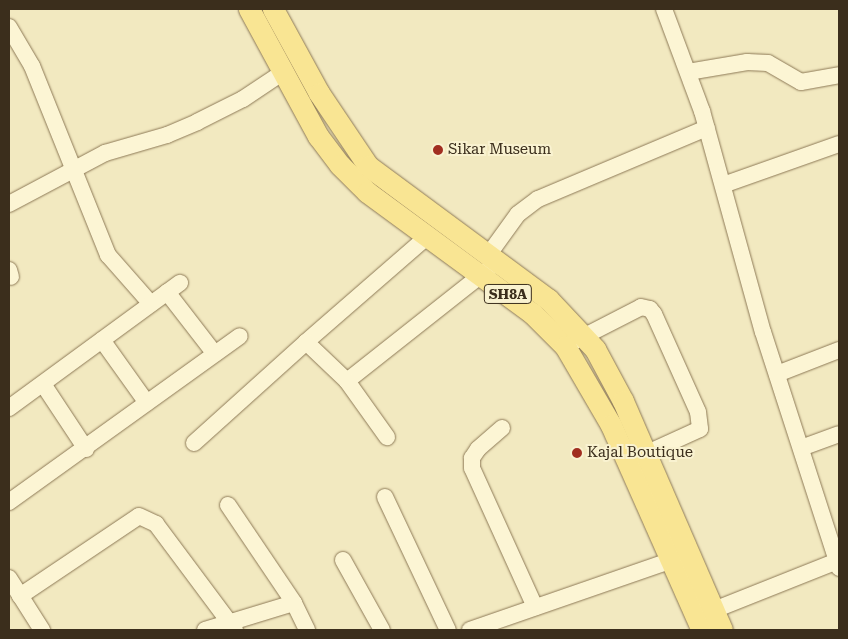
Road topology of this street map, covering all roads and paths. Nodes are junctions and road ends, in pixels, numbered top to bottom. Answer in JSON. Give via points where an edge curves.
{"nodes":[{"id":1,"x":249,"y":9,"type":"edge"},
{"id":2,"x":273,"y":9,"type":"edge"},
{"id":3,"x":664,"y":9,"type":"edge"},
{"id":4,"x":9,"y":27,"type":"edge"},
{"id":5,"x":688,"y":72,"type":"junction"},
{"id":6,"x":282,"y":73,"type":"junction"},
{"id":7,"x":839,"y":74,"type":"edge"},
{"id":8,"x":707,"y":128,"type":"junction"},
{"id":9,"x":839,"y":144,"type":"edge"},
{"id":10,"x":74,"y":171,"type":"junction"},
{"id":11,"x":723,"y":185,"type":"junction"},
{"id":12,"x":9,"y":204,"type":"edge"},
{"id":13,"x":427,"y":237,"type":"junction"},
{"id":14,"x":490,"y":263,"type":"junction"},
{"id":15,"x":151,"y":304,"type":"junction"},
{"id":16,"x":240,"y":336,"type":"dead end"},
{"id":17,"x":585,"y":336,"type":"junction"},
{"id":18,"x":102,"y":340,"type":"junction"},
{"id":19,"x":306,"y":342,"type":"junction"},
{"id":20,"x":566,"y":346,"type":"junction"},
{"id":21,"x":839,"y":350,"type":"edge"},
{"id":22,"x":215,"y":354,"type":"junction"},
{"id":23,"x":777,"y":374,"type":"junction"},
{"id":24,"x":346,"y":381,"type":"junction"},
{"id":25,"x":43,"y":384,"type":"junction"},
{"id":26,"x":147,"y":404,"type":"junction"},
{"id":27,"x":9,"y":408,"type":"edge"},
{"id":28,"x":502,"y":428,"type":"dead end"},
{"id":29,"x":839,"y":434,"type":"edge"},
{"id":30,"x":387,"y":437,"type":"dead end"},
{"id":31,"x":194,"y":443,"type":"dead end"},
{"id":32,"x":801,"y":448,"type":"junction"},
{"id":33,"x":86,"y":449,"type":"junction"},
{"id":34,"x":646,"y":454,"type":"junction"},
{"id":35,"x":627,"y":462,"type":"junction"},
{"id":36,"x":385,"y":497,"type":"dead end"},
{"id":37,"x":9,"y":502,"type":"edge"},
{"id":38,"x":228,"y":505,"type":"dead end"},
{"id":39,"x":343,"y":560,"type":"dead end"},
{"id":40,"x":669,"y":560,"type":"junction"},
{"id":41,"x":838,"y":565,"type":"edge"},
{"id":42,"x":9,"y":578,"type":"edge"},
{"id":43,"x":20,"y":596,"type":"junction"},
{"id":44,"x":294,"y":602,"type":"junction"},
{"id":45,"x":535,"y":606,"type":"junction"},
{"id":46,"x":714,"y":610,"type":"junction"},
{"id":47,"x":232,"y":626,"type":"edge"},
{"id":48,"x":42,"y":630,"type":"edge"},
{"id":49,"x":205,"y":630,"type":"edge"},
{"id":50,"x":307,"y":630,"type":"edge"},
{"id":51,"x":382,"y":630,"type":"edge"},
{"id":52,"x":448,"y":630,"type":"edge"},
{"id":53,"x":470,"y":630,"type":"edge"},
{"id":54,"x":702,"y":630,"type":"edge"},
{"id":55,"x":722,"y":630,"type":"edge"}],
"edges":[{"from":1,"to":6,"type":"main road","number":"SH8A"},
{"from":2,"to":14,"type":"main road","number":"SH8A","via":[[319,93],[368,166]]},
{"from":3,"to":5,"type":"street"},
{"from":4,"to":10,"type":"street","via":[[32,66]]},
{"from":5,"to":7,"type":"street","via":[[747,62],[768,63],[802,82]]},
{"from":5,"to":8,"type":"street"},
{"from":6,"to":10,"type":"street","via":[[243,99],[197,122],[167,135],[105,153]]},
{"from":6,"to":13,"type":"main road","number":"SH8A","via":[[340,165],[367,192]]},
{"from":8,"to":11,"type":"street"},
{"from":8,"to":14,"type":"street","via":[[538,199],[518,214]]},
{"from":9,"to":11,"type":"street"},
{"from":10,"to":12,"type":"street"},
{"from":10,"to":15,"type":"street","via":[[108,255]]},
{"from":11,"to":23,"type":"street"},
{"from":13,"to":14,"type":"main road","number":"SH8A"},
{"from":13,"to":19,"type":"street"},
{"from":14,"to":17,"type":"main road","number":"SH8A","via":[[548,299]]},
{"from":14,"to":20,"type":"main road","number":"SH8A","via":[[532,313]]},
{"from":14,"to":24,"type":"street"},
{"from":15,"to":18,"type":"street"},
{"from":15,"to":22,"type":"street","via":[[174,288]]},
{"from":16,"to":22,"type":"street"},
{"from":17,"to":20,"type":"street"},
{"from":17,"to":34,"type":"main road","number":"SH8A","via":[[608,372]]},
{"from":17,"to":34,"type":"street","via":[[641,307],[646,306],[654,314],[700,424],[694,434]]},
{"from":18,"to":25,"type":"street"},
{"from":18,"to":26,"type":"street"},
{"from":19,"to":24,"type":"street"},
{"from":19,"to":31,"type":"street"},
{"from":20,"to":35,"type":"main road","number":"SH8A","via":[[590,385]]},
{"from":21,"to":23,"type":"street"},
{"from":22,"to":26,"type":"street"},
{"from":23,"to":32,"type":"street"},
{"from":24,"to":30,"type":"street"},
{"from":25,"to":27,"type":"street"},
{"from":25,"to":33,"type":"street"},
{"from":26,"to":33,"type":"street"},
{"from":28,"to":45,"type":"street","via":[[478,449],[472,458],[472,468]]},
{"from":29,"to":32,"type":"street"},
{"from":32,"to":41,"type":"street"},
{"from":33,"to":37,"type":"street"},
{"from":34,"to":35,"type":"street"},
{"from":34,"to":46,"type":"main road","number":"SH8A"},
{"from":35,"to":40,"type":"main road","number":"SH8A"},
{"from":36,"to":52,"type":"street"},
{"from":38,"to":44,"type":"street"},
{"from":39,"to":51,"type":"street"},
{"from":40,"to":45,"type":"street"},
{"from":40,"to":54,"type":"main road","number":"SH8A"},
{"from":41,"to":46,"type":"street"},
{"from":42,"to":43,"type":"street"},
{"from":43,"to":47,"type":"street","via":[[139,516],[156,524]]},
{"from":43,"to":48,"type":"street"},
{"from":44,"to":47,"type":"street"},
{"from":44,"to":50,"type":"street"},
{"from":45,"to":53,"type":"street"},
{"from":46,"to":55,"type":"main road","number":"SH8A"},
{"from":47,"to":49,"type":"street"}]}
